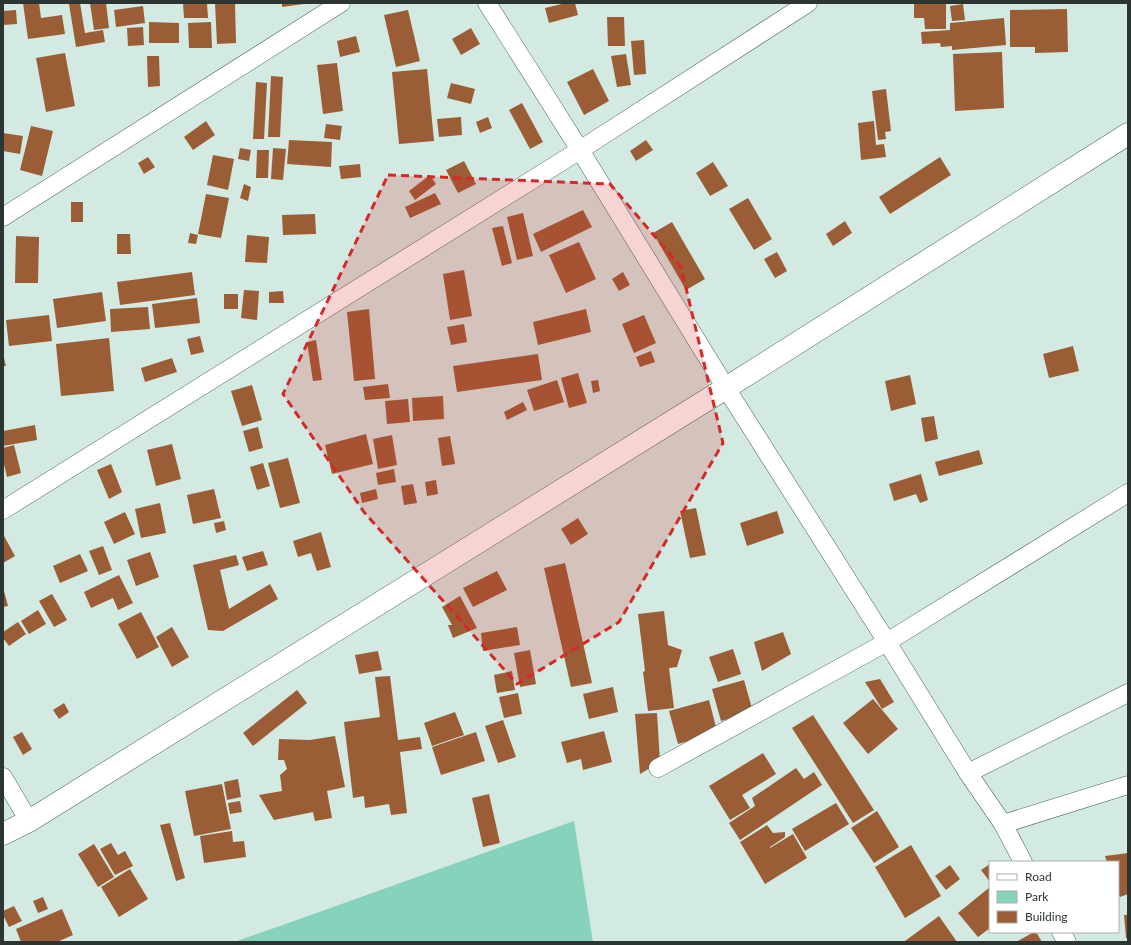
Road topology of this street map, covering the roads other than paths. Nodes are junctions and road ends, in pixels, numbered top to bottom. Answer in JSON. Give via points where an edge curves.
{"nodes":[{"id":1,"x":341,"y":3,"type":"edge"},
{"id":2,"x":487,"y":3,"type":"edge"},
{"id":3,"x":808,"y":3,"type":"edge"},
{"id":4,"x":1128,"y":134,"type":"edge"},
{"id":5,"x":580,"y":150,"type":"junction"},
{"id":6,"x":3,"y":217,"type":"edge"},
{"id":7,"x":726,"y":388,"type":"junction"},
{"id":8,"x":1128,"y":493,"type":"edge"},
{"id":9,"x":3,"y":510,"type":"edge"},
{"id":10,"x":887,"y":642,"type":"junction"},
{"id":11,"x":1128,"y":693,"type":"edge"},
{"id":12,"x":658,"y":768,"type":"dead end"},
{"id":13,"x":968,"y":773,"type":"junction"},
{"id":14,"x":3,"y":777,"type":"edge"},
{"id":15,"x":1128,"y":785,"type":"edge"},
{"id":16,"x":29,"y":821,"type":"junction"},
{"id":17,"x":1003,"y":824,"type":"junction"},
{"id":18,"x":3,"y":834,"type":"edge"},
{"id":19,"x":1022,"y":861,"type":"edge"},
{"id":20,"x":1062,"y":933,"type":"edge"},
{"id":21,"x":1067,"y":942,"type":"edge"}],
"edges":[{"from":1,"to":6,"type":"street"},
{"from":2,"to":5,"type":"street"},
{"from":3,"to":5,"type":"street"},
{"from":4,"to":7,"type":"street"},
{"from":5,"to":7,"type":"street"},
{"from":5,"to":9,"type":"street"},
{"from":7,"to":10,"type":"street"},
{"from":7,"to":16,"type":"street"},
{"from":8,"to":10,"type":"street"},
{"from":10,"to":12,"type":"street"},
{"from":10,"to":13,"type":"street"},
{"from":11,"to":13,"type":"street"},
{"from":13,"to":17,"type":"street"},
{"from":14,"to":16,"type":"street"},
{"from":15,"to":17,"type":"street"},
{"from":16,"to":18,"type":"street"},
{"from":17,"to":19,"type":"street"},
{"from":20,"to":21,"type":"street"}]}
